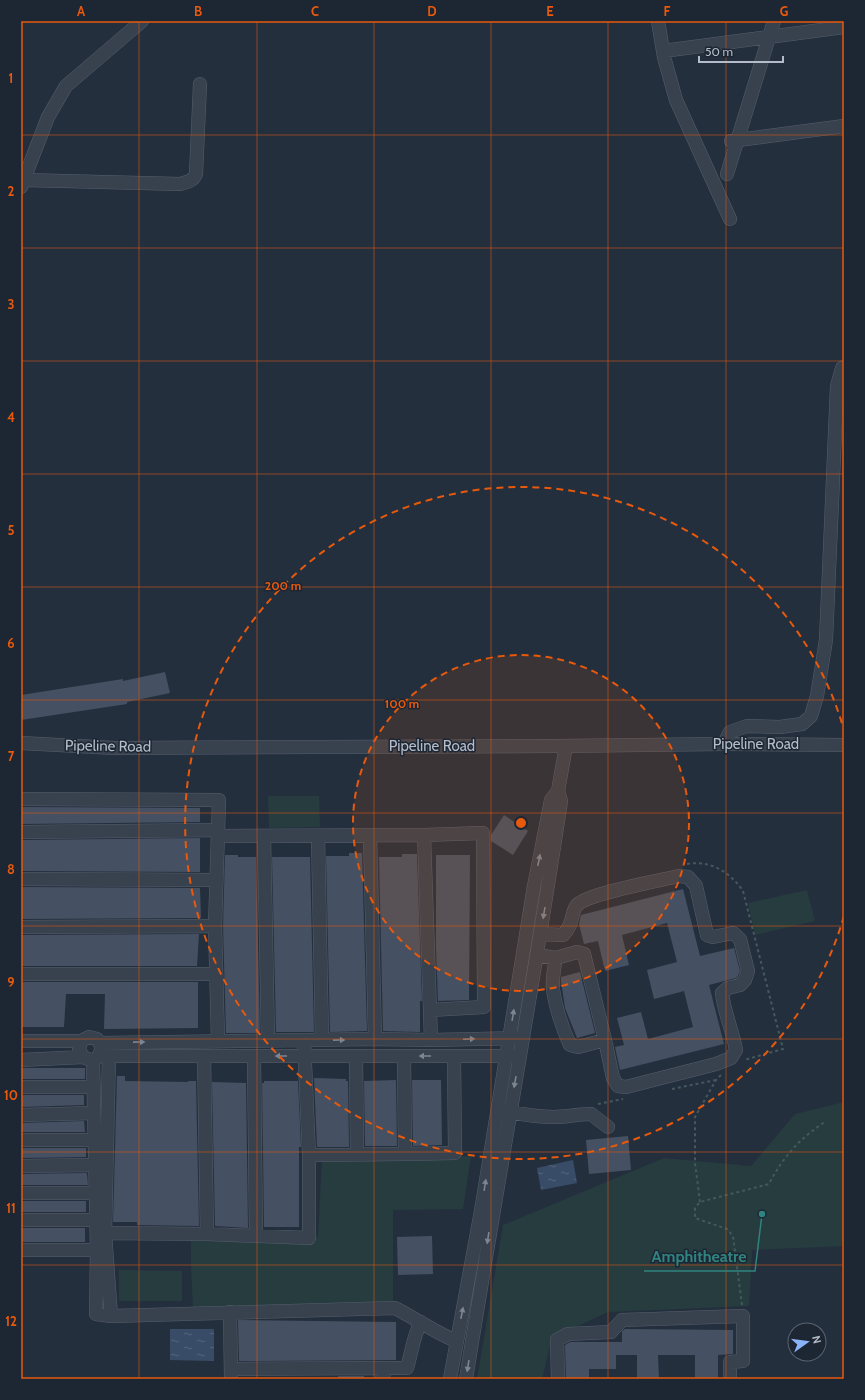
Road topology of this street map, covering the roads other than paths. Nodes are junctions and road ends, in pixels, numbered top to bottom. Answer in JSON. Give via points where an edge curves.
{"nodes":[{"id":1,"x":142,"y":21,"type":"edge"},
{"id":2,"x":658,"y":21,"type":"edge"},
{"id":3,"x":774,"y":21,"type":"edge"},
{"id":4,"x":844,"y":27,"type":"edge"},
{"id":5,"x":769,"y":37,"type":"junction"},
{"id":6,"x":663,"y":51,"type":"junction"},
{"id":7,"x":200,"y":84,"type":"dead end"},
{"id":8,"x":844,"y":126,"type":"edge"},
{"id":9,"x":734,"y":141,"type":"junction"},
{"id":10,"x":727,"y":174,"type":"dead end"},
{"id":11,"x":22,"y":183,"type":"edge"},
{"id":12,"x":730,"y":219,"type":"dead end"},
{"id":13,"x":844,"y":367,"type":"edge"},
{"id":14,"x":21,"y":743,"type":"edge"},
{"id":15,"x":724,"y":744,"type":"junction"},
{"id":16,"x":844,"y":745,"type":"edge"},
{"id":17,"x":566,"y":746,"type":"junction"},
{"id":18,"x":558,"y":791,"type":"junction"},
{"id":19,"x":21,"y":799,"type":"edge"},
{"id":20,"x":21,"y":832,"type":"edge"},
{"id":21,"x":218,"y":833,"type":"junction"},
{"id":22,"x":370,"y":835,"type":"junction"},
{"id":23,"x":424,"y":835,"type":"junction"},
{"id":24,"x":264,"y":836,"type":"junction"},
{"id":25,"x":318,"y":836,"type":"junction"},
{"id":26,"x":21,"y":879,"type":"edge"},
{"id":27,"x":216,"y":880,"type":"junction"},
{"id":28,"x":534,"y":886,"type":"junction"},
{"id":29,"x":548,"y":888,"type":"junction"},
{"id":30,"x":215,"y":926,"type":"junction"},
{"id":31,"x":21,"y":927,"type":"edge"},
{"id":32,"x":540,"y":934,"type":"junction"},
{"id":33,"x":537,"y":955,"type":"junction"},
{"id":34,"x":556,"y":958,"type":"junction"},
{"id":35,"x":21,"y":974,"type":"edge"},
{"id":36,"x":215,"y":974,"type":"junction"},
{"id":37,"x":430,"y":1010,"type":"junction"},
{"id":38,"x":509,"y":1037,"type":"junction"},
{"id":39,"x":522,"y":1038,"type":"junction"},
{"id":40,"x":375,"y":1039,"type":"junction"},
{"id":41,"x":21,"y":1040,"type":"edge"},
{"id":42,"x":304,"y":1040,"type":"junction"},
{"id":43,"x":322,"y":1040,"type":"junction"},
{"id":44,"x":431,"y":1040,"type":"junction"},
{"id":45,"x":605,"y":1040,"type":"junction"},
{"id":46,"x":81,"y":1041,"type":"junction"},
{"id":47,"x":218,"y":1041,"type":"junction"},
{"id":48,"x":268,"y":1041,"type":"junction"},
{"id":49,"x":97,"y":1055,"type":"junction"},
{"id":50,"x":204,"y":1056,"type":"junction"},
{"id":51,"x":254,"y":1056,"type":"junction"},
{"id":52,"x":304,"y":1056,"type":"junction"},
{"id":53,"x":356,"y":1056,"type":"junction"},
{"id":54,"x":404,"y":1056,"type":"junction"},
{"id":55,"x":454,"y":1056,"type":"junction"},
{"id":56,"x":506,"y":1056,"type":"junction"},
{"id":57,"x":519,"y":1056,"type":"junction"},
{"id":58,"x":21,"y":1060,"type":"edge"},
{"id":59,"x":94,"y":1086,"type":"junction"},
{"id":60,"x":21,"y":1087,"type":"edge"},
{"id":61,"x":504,"y":1111,"type":"junction"},
{"id":62,"x":94,"y":1114,"type":"junction"},
{"id":63,"x":21,"y":1115,"type":"edge"},
{"id":64,"x":608,"y":1127,"type":"dead end"},
{"id":65,"x":21,"y":1140,"type":"edge"},
{"id":66,"x":95,"y":1140,"type":"junction"},
{"id":67,"x":357,"y":1154,"type":"junction"},
{"id":68,"x":405,"y":1154,"type":"junction"},
{"id":69,"x":309,"y":1155,"type":"junction"},
{"id":70,"x":21,"y":1166,"type":"edge"},
{"id":71,"x":95,"y":1166,"type":"junction"},
{"id":72,"x":21,"y":1193,"type":"edge"},
{"id":73,"x":96,"y":1193,"type":"junction"},
{"id":74,"x":21,"y":1220,"type":"edge"},
{"id":75,"x":96,"y":1220,"type":"junction"},
{"id":76,"x":105,"y":1233,"type":"junction"},
{"id":77,"x":207,"y":1234,"type":"junction"},
{"id":78,"x":256,"y":1236,"type":"junction"},
{"id":79,"x":21,"y":1250,"type":"edge"},
{"id":80,"x":97,"y":1250,"type":"junction"},
{"id":81,"x":230,"y":1312,"type":"junction"},
{"id":82,"x":111,"y":1316,"type":"junction"},
{"id":83,"x":421,"y":1322,"type":"junction"},
{"id":84,"x":456,"y":1341,"type":"junction"},
{"id":85,"x":384,"y":1373,"type":"edge"},
{"id":86,"x":231,"y":1374,"type":"edge"},
{"id":87,"x":450,"y":1379,"type":"edge"},
{"id":88,"x":466,"y":1379,"type":"edge"},
{"id":89,"x":558,"y":1379,"type":"edge"},
{"id":90,"x":730,"y":1379,"type":"edge"}],
"edges":[{"from":1,"to":11,"type":"street","via":[[66,86],[48,117]]},
{"from":2,"to":6,"type":"street"},
{"from":3,"to":5,"type":"street"},
{"from":4,"to":5,"type":"street"},
{"from":5,"to":6,"type":"street"},
{"from":5,"to":9,"type":"street"},
{"from":6,"to":12,"type":"street","via":[[676,100]]},
{"from":7,"to":11,"type":"street","via":[[196,174],[188,182]]},
{"from":8,"to":9,"type":"street"},
{"from":9,"to":10,"type":"street"},
{"from":13,"to":15,"type":"street","via":[[837,386],[826,640],[817,696],[811,716],[802,724],[780,727],[747,726],[730,732]]},
{"from":14,"to":17,"type":"street","name":"Pipeline Road","via":[[114,748]]},
{"from":15,"to":16,"type":"street","name":"Pipeline Road"},
{"from":15,"to":17,"type":"street","name":"Pipeline Road"},
{"from":17,"to":18,"type":"street"},
{"from":28,"to":18,"type":"street","one_way":true,"via":[[551,800]]},
{"from":18,"to":29,"type":"street","via":[[561,801]]},
{"from":19,"to":21,"type":"street","via":[[219,800]]},
{"from":20,"to":21,"type":"street"},
{"from":21,"to":24,"type":"street"},
{"from":21,"to":27,"type":"street"},
{"from":22,"to":23,"type":"street"},
{"from":22,"to":25,"type":"street"},
{"from":22,"to":40,"type":"street"},
{"from":23,"to":37,"type":"street"},
{"from":23,"to":37,"type":"street","via":[[483,833],[484,1007]]},
{"from":24,"to":25,"type":"street"},
{"from":24,"to":48,"type":"street"},
{"from":25,"to":43,"type":"street"},
{"from":26,"to":27,"type":"street"},
{"from":27,"to":30,"type":"street"},
{"from":28,"to":29,"type":"street"},
{"from":38,"to":28,"type":"street","one_way":true},
{"from":29,"to":32,"type":"street","one_way":true},
{"from":30,"to":31,"type":"street"},
{"from":30,"to":36,"type":"street"},
{"from":32,"to":33,"type":"street"},
{"from":32,"to":45,"type":"street","via":[[563,935],[569,930],[576,906],[584,900],[679,876],[688,877],[696,886],[707,935],[713,937],[733,933],[740,939],[748,971],[740,985],[728,988],[722,993],[723,1007],[736,1050],[731,1058],[626,1087],[618,1086],[613,1078]]},
{"from":33,"to":34,"type":"street"},
{"from":33,"to":39,"type":"street"},
{"from":34,"to":45,"type":"street","via":[[577,952],[584,954]]},
{"from":34,"to":45,"type":"street","via":[[553,989],[564,1034],[570,1046],[578,1047]]},
{"from":35,"to":36,"type":"street"},
{"from":36,"to":47,"type":"street"},
{"from":37,"to":44,"type":"street"},
{"from":38,"to":39,"type":"street"},
{"from":44,"to":38,"type":"street","one_way":true},
{"from":38,"to":56,"type":"street"},
{"from":39,"to":57,"type":"street"},
{"from":43,"to":40,"type":"street","one_way":true},
{"from":40,"to":44,"type":"street"},
{"from":41,"to":46,"type":"street"},
{"from":42,"to":43,"type":"street"},
{"from":42,"to":48,"type":"street"},
{"from":42,"to":52,"type":"street"},
{"from":46,"to":49,"type":"street","via":[[80,1054]]},
{"from":46,"to":49,"type":"street","via":[[94,1037]]},
{"from":47,"to":48,"type":"street"},
{"from":49,"to":47,"type":"street","one_way":true},
{"from":49,"to":50,"type":"street"},
{"from":49,"to":58,"type":"street"},
{"from":49,"to":59,"type":"street"},
{"from":49,"to":76,"type":"street"},
{"from":50,"to":51,"type":"street"},
{"from":50,"to":77,"type":"street"},
{"from":52,"to":51,"type":"street","one_way":true},
{"from":51,"to":78,"type":"street"},
{"from":52,"to":53,"type":"street"},
{"from":52,"to":69,"type":"street"},
{"from":53,"to":54,"type":"street"},
{"from":53,"to":67,"type":"street"},
{"from":55,"to":54,"type":"street","one_way":true},
{"from":54,"to":68,"type":"street"},
{"from":55,"to":56,"type":"street"},
{"from":55,"to":68,"type":"street","via":[[455,1153]]},
{"from":56,"to":57,"type":"street"},
{"from":56,"to":61,"type":"street"},
{"from":57,"to":61,"type":"street","one_way":true},
{"from":59,"to":60,"type":"street"},
{"from":59,"to":62,"type":"street"},
{"from":61,"to":64,"type":"street","via":[[529,1116],[556,1117],[591,1114]]},
{"from":84,"to":61,"type":"street","one_way":true,"via":[[481,1211]]},
{"from":61,"to":88,"type":"street","one_way":true},
{"from":62,"to":63,"type":"street"},
{"from":62,"to":66,"type":"street"},
{"from":65,"to":66,"type":"street"},
{"from":66,"to":71,"type":"street"},
{"from":67,"to":68,"type":"street"},
{"from":67,"to":69,"type":"street"},
{"from":69,"to":78,"type":"street","via":[[309,1238]]},
{"from":70,"to":71,"type":"street"},
{"from":71,"to":73,"type":"street"},
{"from":72,"to":73,"type":"street"},
{"from":73,"to":75,"type":"street"},
{"from":74,"to":75,"type":"street"},
{"from":75,"to":80,"type":"street"},
{"from":76,"to":77,"type":"street"},
{"from":76,"to":82,"type":"street"},
{"from":77,"to":78,"type":"street"},
{"from":79,"to":80,"type":"street"},
{"from":80,"to":82,"type":"street","via":[[96,1314]]},
{"from":81,"to":82,"type":"street"},
{"from":81,"to":83,"type":"street","via":[[395,1308]]},
{"from":81,"to":86,"type":"street"},
{"from":83,"to":84,"type":"street","via":[[435,1332]]},
{"from":83,"to":85,"type":"street","via":[[414,1335],[406,1368]]},
{"from":84,"to":87,"type":"street"},
{"from":85,"to":86,"type":"street"},
{"from":89,"to":90,"type":"street","via":[[557,1340],[568,1334],[611,1332],[622,1320],[629,1319],[743,1316],[743,1361],[730,1362]]}]}
